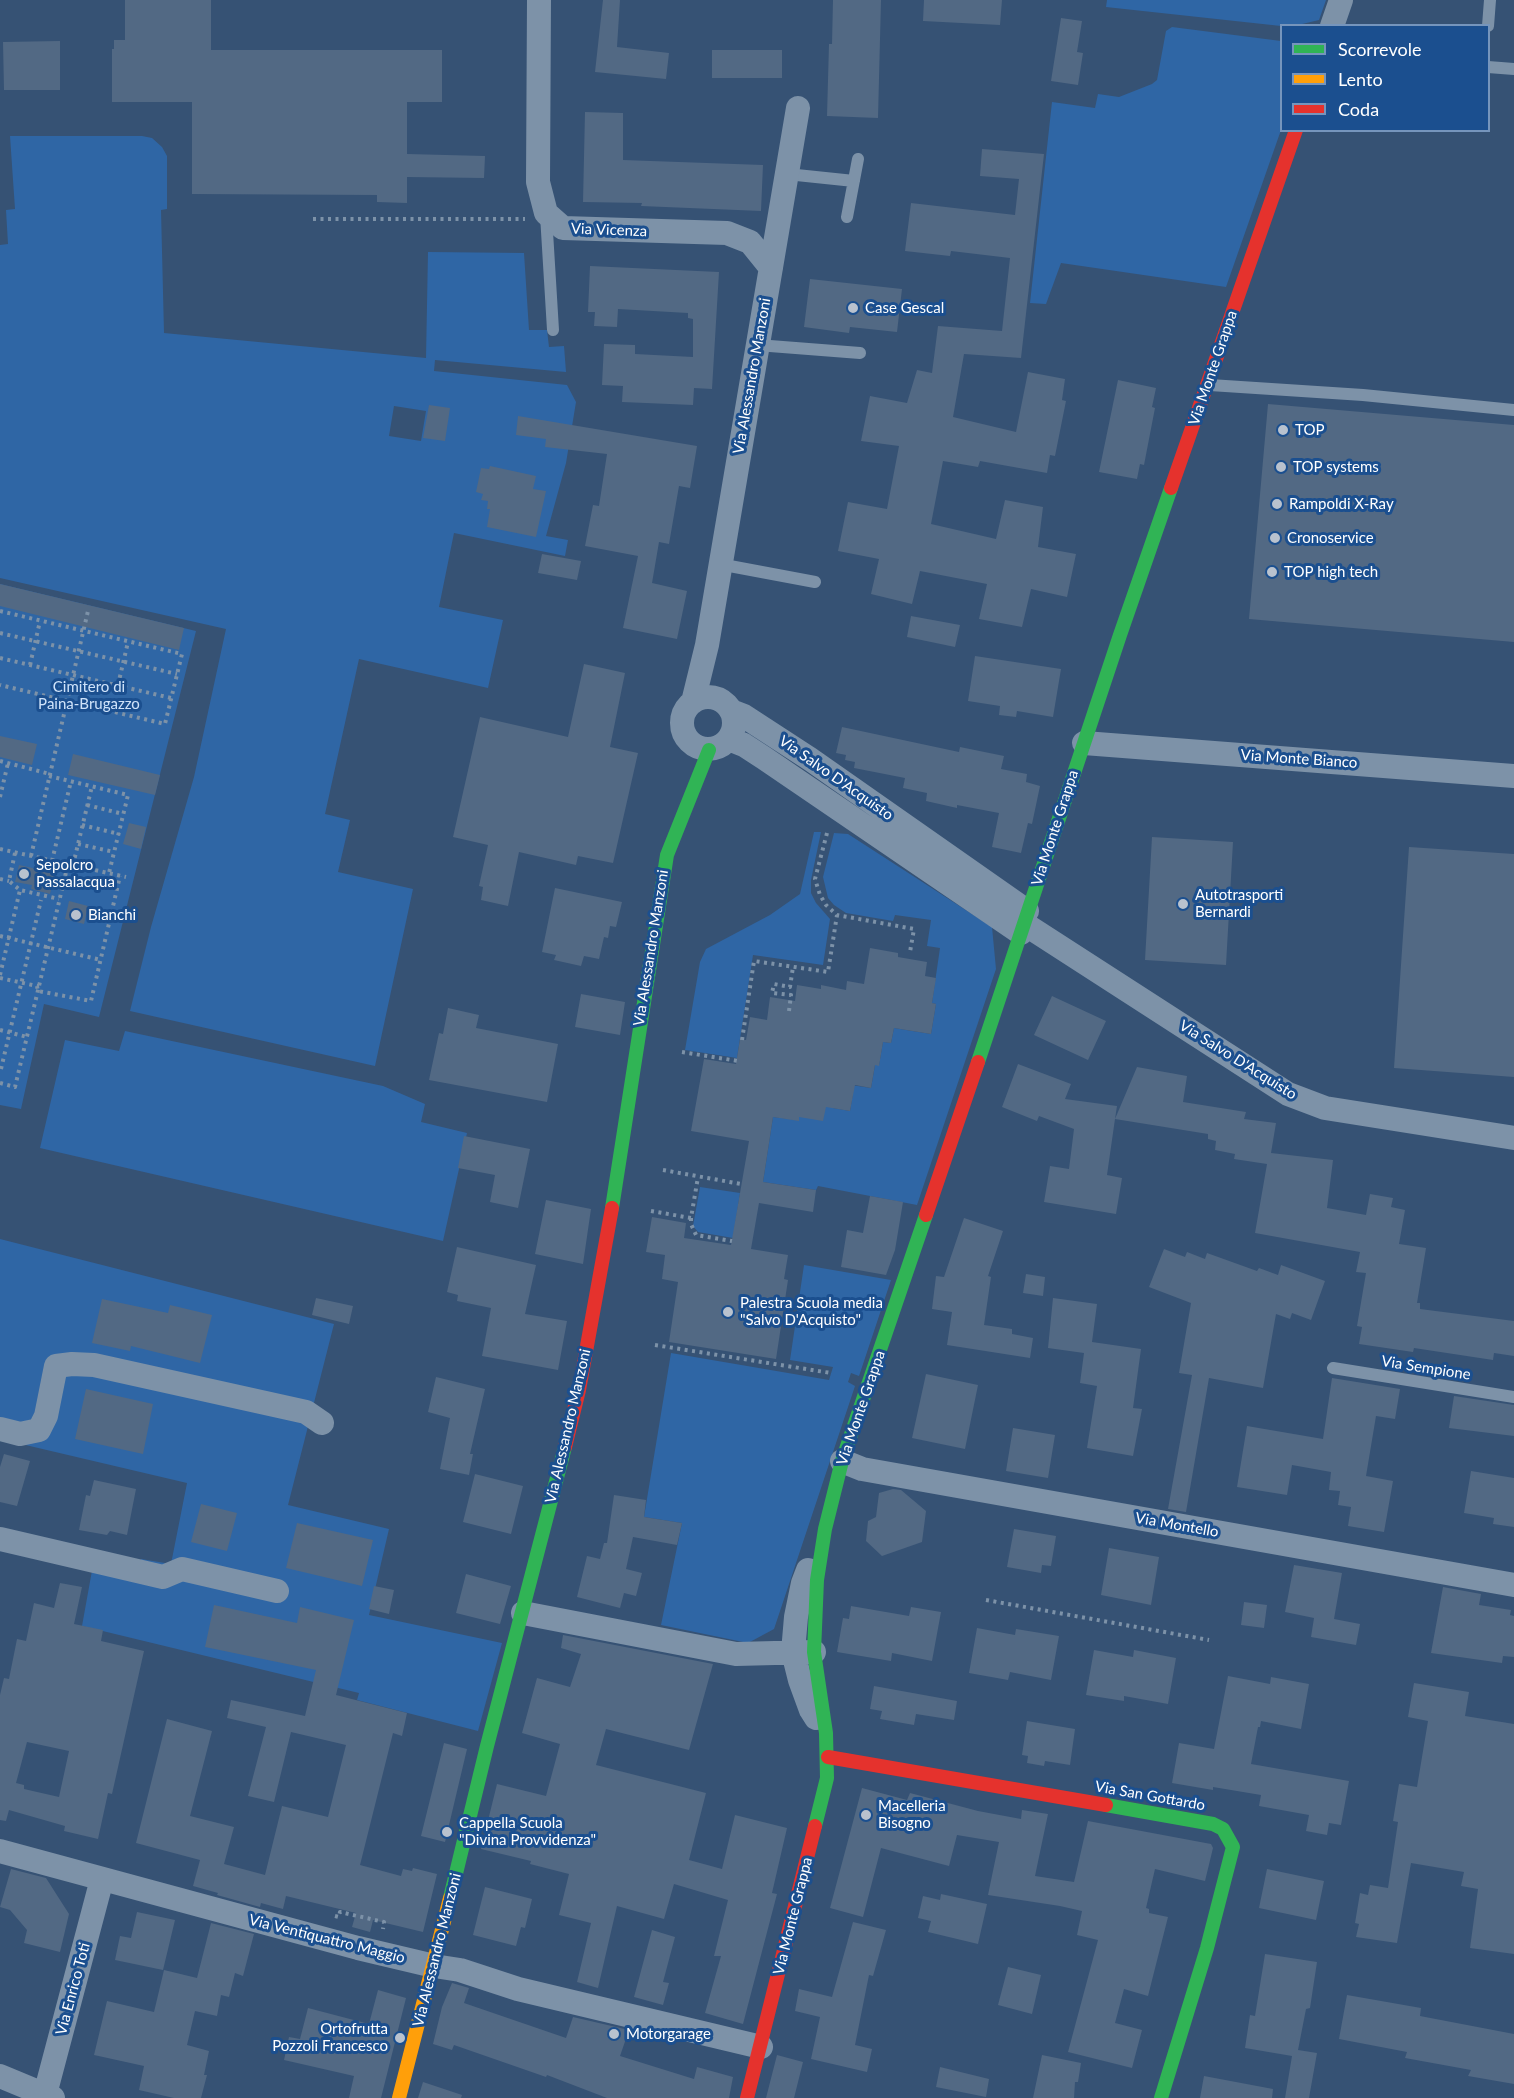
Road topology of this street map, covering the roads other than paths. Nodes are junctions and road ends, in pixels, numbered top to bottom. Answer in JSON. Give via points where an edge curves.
{"nodes":[{"id":1,"x":539,"y":0,"type":"edge"},
{"id":2,"x":1341,"y":0,"type":"edge"},
{"id":3,"x":1490,"y":0,"type":"edge"},
{"id":4,"x":1333,"y":24,"type":"edge"},
{"id":5,"x":1488,"y":24,"type":"edge"},
{"id":6,"x":1490,"y":67,"type":"edge"},
{"id":7,"x":1514,"y":69,"type":"edge"},
{"id":8,"x":798,"y":108,"type":"dead end"},
{"id":9,"x":1295,"y":132,"type":"edge"},
{"id":10,"x":858,"y":159,"type":"dead end"},
{"id":11,"x":787,"y":174,"type":"junction"},
{"id":12,"x":854,"y":181,"type":"junction"},
{"id":13,"x":546,"y":217,"type":"junction"},
{"id":14,"x":847,"y":217,"type":"dead end"},
{"id":15,"x":771,"y":268,"type":"junction"},
{"id":16,"x":553,"y":330,"type":"dead end"},
{"id":17,"x":758,"y":345,"type":"junction"},
{"id":18,"x":860,"y":353,"type":"dead end"},
{"id":19,"x":1207,"y":385,"type":"junction"},
{"id":20,"x":1514,"y":410,"type":"edge"},
{"id":21,"x":720,"y":564,"type":"junction"},
{"id":22,"x":815,"y":582,"type":"dead end"},
{"id":23,"x":707,"y":645,"type":"junction"},
{"id":24,"x":693,"y":702,"type":"junction"},
{"id":25,"x":725,"y":705,"type":"junction"},
{"id":26,"x":1084,"y":743,"type":"junction"},
{"id":27,"x":719,"y":745,"type":"junction"},
{"id":28,"x":1514,"y":776,"type":"edge"},
{"id":29,"x":1024,"y":922,"type":"junction"},
{"id":30,"x":1514,"y":1138,"type":"edge"},
{"id":31,"x":1333,"y":1368,"type":"dead end"},
{"id":32,"x":1514,"y":1397,"type":"edge"},
{"id":33,"x":322,"y":1424,"type":"dead end"},
{"id":34,"x":0,"y":1429,"type":"edge"},
{"id":35,"x":842,"y":1461,"type":"junction"},
{"id":36,"x":825,"y":1529,"type":"joint"},
{"id":37,"x":0,"y":1539,"type":"edge"},
{"id":38,"x":1514,"y":1585,"type":"edge"},
{"id":39,"x":277,"y":1591,"type":"dead end"},
{"id":40,"x":523,"y":1613,"type":"junction"},
{"id":41,"x":803,"y":1652,"type":"junction"},
{"id":42,"x":826,"y":1733,"type":"joint"},
{"id":43,"x":828,"y":1757,"type":"junction"},
{"id":44,"x":0,"y":1851,"type":"edge"},
{"id":45,"x":102,"y":1879,"type":"junction"},
{"id":46,"x":434,"y":1966,"type":"junction"},
{"id":47,"x":761,"y":2047,"type":"junction"},
{"id":48,"x":0,"y":2076,"type":"edge"},
{"id":49,"x":48,"y":2097,"type":"edge"},
{"id":50,"x":399,"y":2098,"type":"edge"},
{"id":51,"x":747,"y":2098,"type":"edge"},
{"id":52,"x":1161,"y":2098,"type":"edge"}],
"edges":[{"from":1,"to":13,"type":"street","via":[[538,182]]},
{"from":2,"to":4,"type":"street"},
{"from":3,"to":5,"type":"lane"},
{"from":6,"to":7,"type":"lane"},
{"from":8,"to":11,"type":"street","name":"Via Alessandro Manzoni"},
{"from":9,"to":19,"type":"street","name":"Via Monte Grappa"},
{"from":10,"to":12,"type":"lane"},
{"from":11,"to":12,"type":"lane"},
{"from":11,"to":15,"type":"street","name":"Via Alessandro Manzoni"},
{"from":12,"to":14,"type":"lane"},
{"from":13,"to":15,"type":"street","name":"Via Vicenza","via":[[563,228],[727,233],[750,242]]},
{"from":13,"to":16,"type":"lane"},
{"from":15,"to":17,"type":"street","name":"Via Alessandro Manzoni"},
{"from":17,"to":18,"type":"lane"},
{"from":17,"to":21,"type":"street","name":"Via Alessandro Manzoni"},
{"from":19,"to":20,"type":"lane"},
{"from":19,"to":26,"type":"street","name":"Via Monte Grappa"},
{"from":21,"to":22,"type":"lane"},
{"from":21,"to":23,"type":"street","name":"Via Alessandro Manzoni"},
{"from":23,"to":24,"type":"street","name":"Via Alessandro Manzoni"},
{"from":23,"to":25,"type":"street","name":"Via Alessandro Manzoni","via":[[713,690]]},
{"from":24,"to":25,"type":"street","via":[[705,697]]},
{"from":24,"to":27,"type":"street","via":[[683,717],[685,736],[699,748]]},
{"from":25,"to":27,"type":"street","via":[[734,726]]},
{"from":25,"to":29,"type":"street","name":"Via Salvo D'Acquisto","via":[[810,759]]},
{"from":26,"to":28,"type":"street","name":"Via Monte Bianco"},
{"from":26,"to":29,"type":"street","name":"Via Monte Grappa"},
{"from":27,"to":29,"type":"street","name":"Via Salvo D'Acquisto","via":[[744,745]]},
{"from":27,"to":40,"type":"street","name":"Via Alessandro Manzoni","via":[[666,855],[609,1227],[579,1389]]},
{"from":29,"to":30,"type":"street","name":"Via Salvo D'Acquisto","via":[[1288,1094],[1325,1108]]},
{"from":29,"to":35,"type":"street","name":"Via Monte Grappa"},
{"from":31,"to":32,"type":"lane","name":"Via Sempione"},
{"from":33,"to":34,"type":"street","via":[[306,1412],[94,1365],[72,1364],[56,1366],[46,1416],[39,1430],[20,1434]]},
{"from":35,"to":36,"type":"street","name":"Via Monte Grappa"},
{"from":35,"to":38,"type":"street","name":"Via Montello","via":[[862,1469]]},
{"from":36,"to":41,"type":"street","name":"Via Monte Grappa","via":[[803,1583]]},
{"from":37,"to":39,"type":"street","via":[[163,1576],[182,1569]]},
{"from":40,"to":41,"type":"street","via":[[736,1654]]},
{"from":40,"to":46,"type":"street","name":"Via Alessandro Manzoni"},
{"from":41,"to":42,"type":"street","name":"Via Monte Grappa","via":[[800,1680],[811,1710]]},
{"from":42,"to":43,"type":"street","name":"Via Monte Grappa"},
{"from":43,"to":47,"type":"street","name":"Via Monte Grappa","via":[[827,1778]]},
{"from":43,"to":52,"type":"street","name":"Via San Gottardo","via":[[1213,1824],[1223,1829],[1233,1847],[1231,1859]]},
{"from":44,"to":45,"type":"street","name":"Via Ventiquattro Maggio"},
{"from":45,"to":46,"type":"street","name":"Via Ventiquattro Maggio"},
{"from":45,"to":49,"type":"street","name":"Via Enrico Toti"},
{"from":46,"to":47,"type":"street","name":"Via Ventiquattro Maggio"},
{"from":46,"to":50,"type":"street","name":"Via Alessandro Manzoni"},
{"from":47,"to":51,"type":"street","name":"Via Monte Grappa"},
{"from":48,"to":49,"type":"street"}]}
